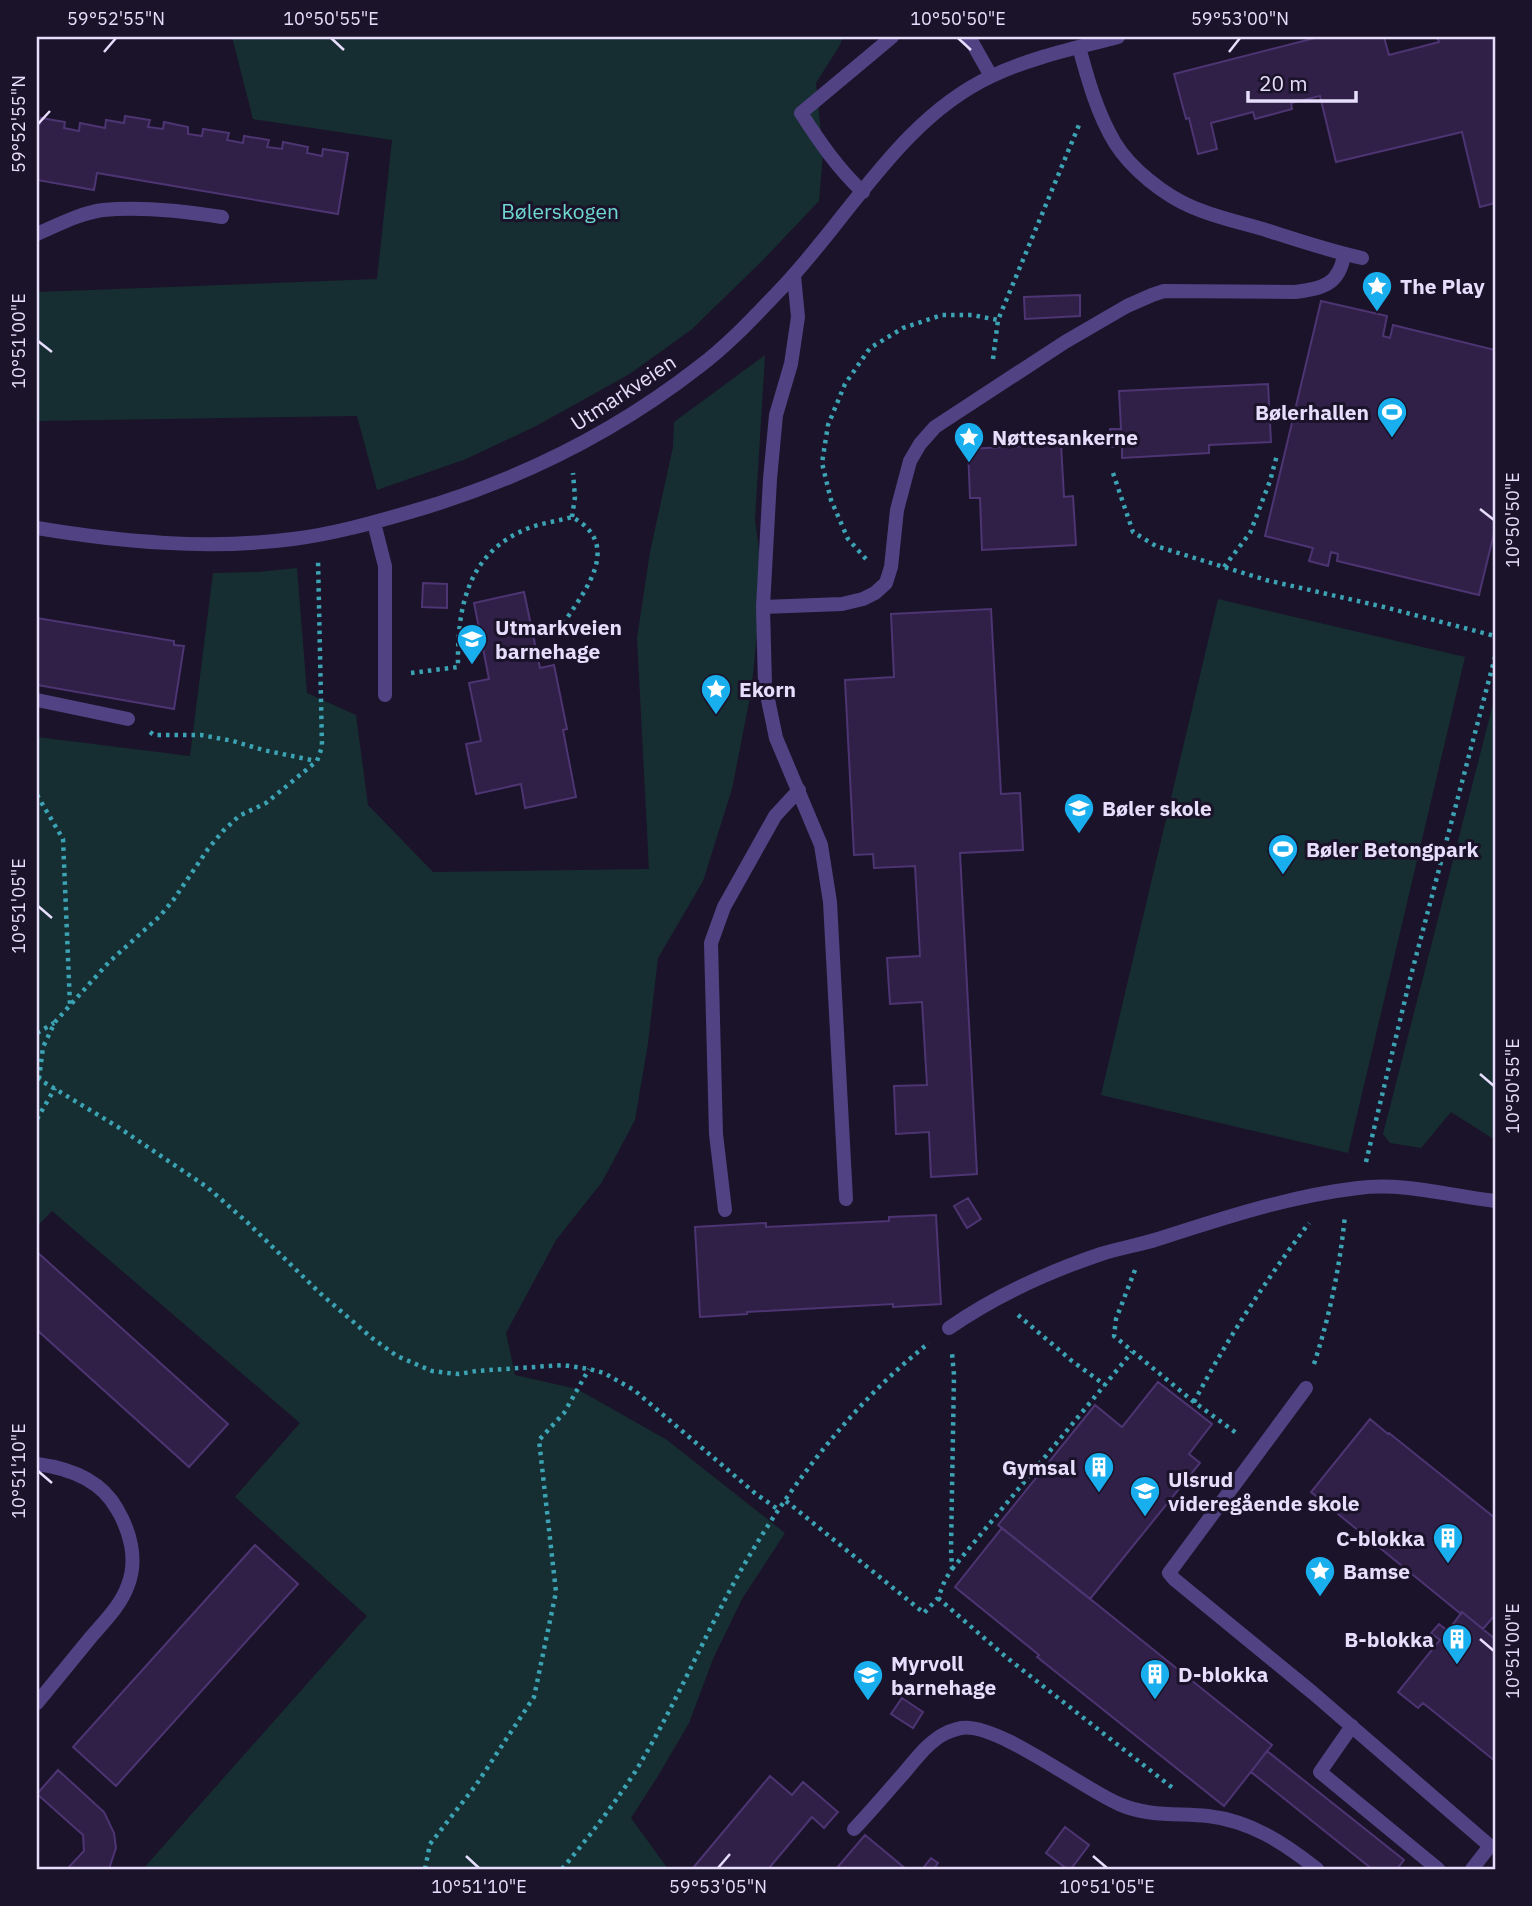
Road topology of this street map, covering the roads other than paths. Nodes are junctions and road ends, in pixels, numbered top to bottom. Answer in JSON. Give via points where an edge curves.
{"nodes":[{"id":1,"x":892,"y":37,"type":"edge"},
{"id":2,"x":970,"y":37,"type":"edge"},
{"id":3,"x":1118,"y":37,"type":"edge"},
{"id":4,"x":1079,"y":47,"type":"junction"},
{"id":5,"x":991,"y":76,"type":"junction"},
{"id":6,"x":863,"y":192,"type":"junction"},
{"id":7,"x":222,"y":217,"type":"dead end"},
{"id":8,"x":37,"y":234,"type":"edge"},
{"id":9,"x":1345,"y":254,"type":"junction"},
{"id":10,"x":1362,"y":258,"type":"dead end"},
{"id":11,"x":794,"y":276,"type":"junction"},
{"id":12,"x":374,"y":523,"type":"junction"},
{"id":13,"x":37,"y":528,"type":"edge"},
{"id":14,"x":763,"y":607,"type":"junction"},
{"id":15,"x":385,"y":695,"type":"dead end"},
{"id":16,"x":37,"y":700,"type":"edge"},
{"id":17,"x":128,"y":719,"type":"road end"},
{"id":18,"x":799,"y":790,"type":"junction"},
{"id":19,"x":846,"y":1199,"type":"dead end"},
{"id":20,"x":1495,"y":1201,"type":"edge"},
{"id":21,"x":725,"y":1210,"type":"dead end"},
{"id":22,"x":949,"y":1328,"type":"road end"},
{"id":23,"x":1306,"y":1388,"type":"road end"},
{"id":24,"x":37,"y":1464,"type":"edge"},
{"id":25,"x":37,"y":1703,"type":"edge"},
{"id":26,"x":1352,"y":1726,"type":"junction"},
{"id":27,"x":854,"y":1829,"type":"dead end"},
{"id":28,"x":1317,"y":1869,"type":"edge"},
{"id":29,"x":1438,"y":1869,"type":"edge"},
{"id":30,"x":1472,"y":1869,"type":"edge"}],
"edges":[{"from":1,"to":6,"type":"street","via":[[801,113],[826,151]]},
{"from":2,"to":5,"type":"street"},
{"from":3,"to":4,"type":"street","name":"Utmarkveien"},
{"from":4,"to":5,"type":"street","name":"Utmarkveien"},
{"from":4,"to":9,"type":"street","via":[[1092,92],[1115,143],[1153,184],[1191,207]]},
{"from":5,"to":6,"type":"street","name":"Utmarkveien","via":[[943,105]]},
{"from":6,"to":11,"type":"street","name":"Utmarkveien"},
{"from":7,"to":8,"type":"street","via":[[152,209],[103,210]]},
{"from":9,"to":10,"type":"street"},
{"from":9,"to":14,"type":"street","via":[[1332,282],[1313,290],[1164,291],[1127,306],[1065,342],[935,427],[920,444],[909,461],[897,510],[891,567],[886,583],[875,593],[842,604]]},
{"from":11,"to":12,"type":"street","name":"Utmarkveien","via":[[718,352],[627,417],[565,453],[498,483]]},
{"from":11,"to":14,"type":"street","via":[[798,317],[776,415]]},
{"from":12,"to":13,"type":"street","name":"Utmarkveien","via":[[294,538],[190,544]]},
{"from":12,"to":15,"type":"street","via":[[384,566]]},
{"from":14,"to":18,"type":"street","via":[[765,685],[776,738]]},
{"from":16,"to":17,"type":"street"},
{"from":18,"to":19,"type":"street","via":[[821,845],[830,902]]},
{"from":18,"to":21,"type":"street","via":[[775,816],[724,907],[711,943],[716,1134]]},
{"from":20,"to":22,"type":"street","via":[[1412,1188],[1347,1190],[1294,1199],[1101,1255],[998,1297]]},
{"from":23,"to":26,"type":"street","via":[[1170,1573]]},
{"from":24,"to":25,"type":"street","via":[[56,1466],[90,1480],[110,1496],[125,1523],[133,1554],[129,1585],[114,1610]]},
{"from":26,"to":29,"type":"street","via":[[1320,1772]]},
{"from":26,"to":30,"type":"street","via":[[1490,1846]]},
{"from":27,"to":28,"type":"street","via":[[926,1748],[945,1733],[964,1727],[995,1735],[1117,1804],[1140,1812],[1234,1821],[1268,1834]]}]}
